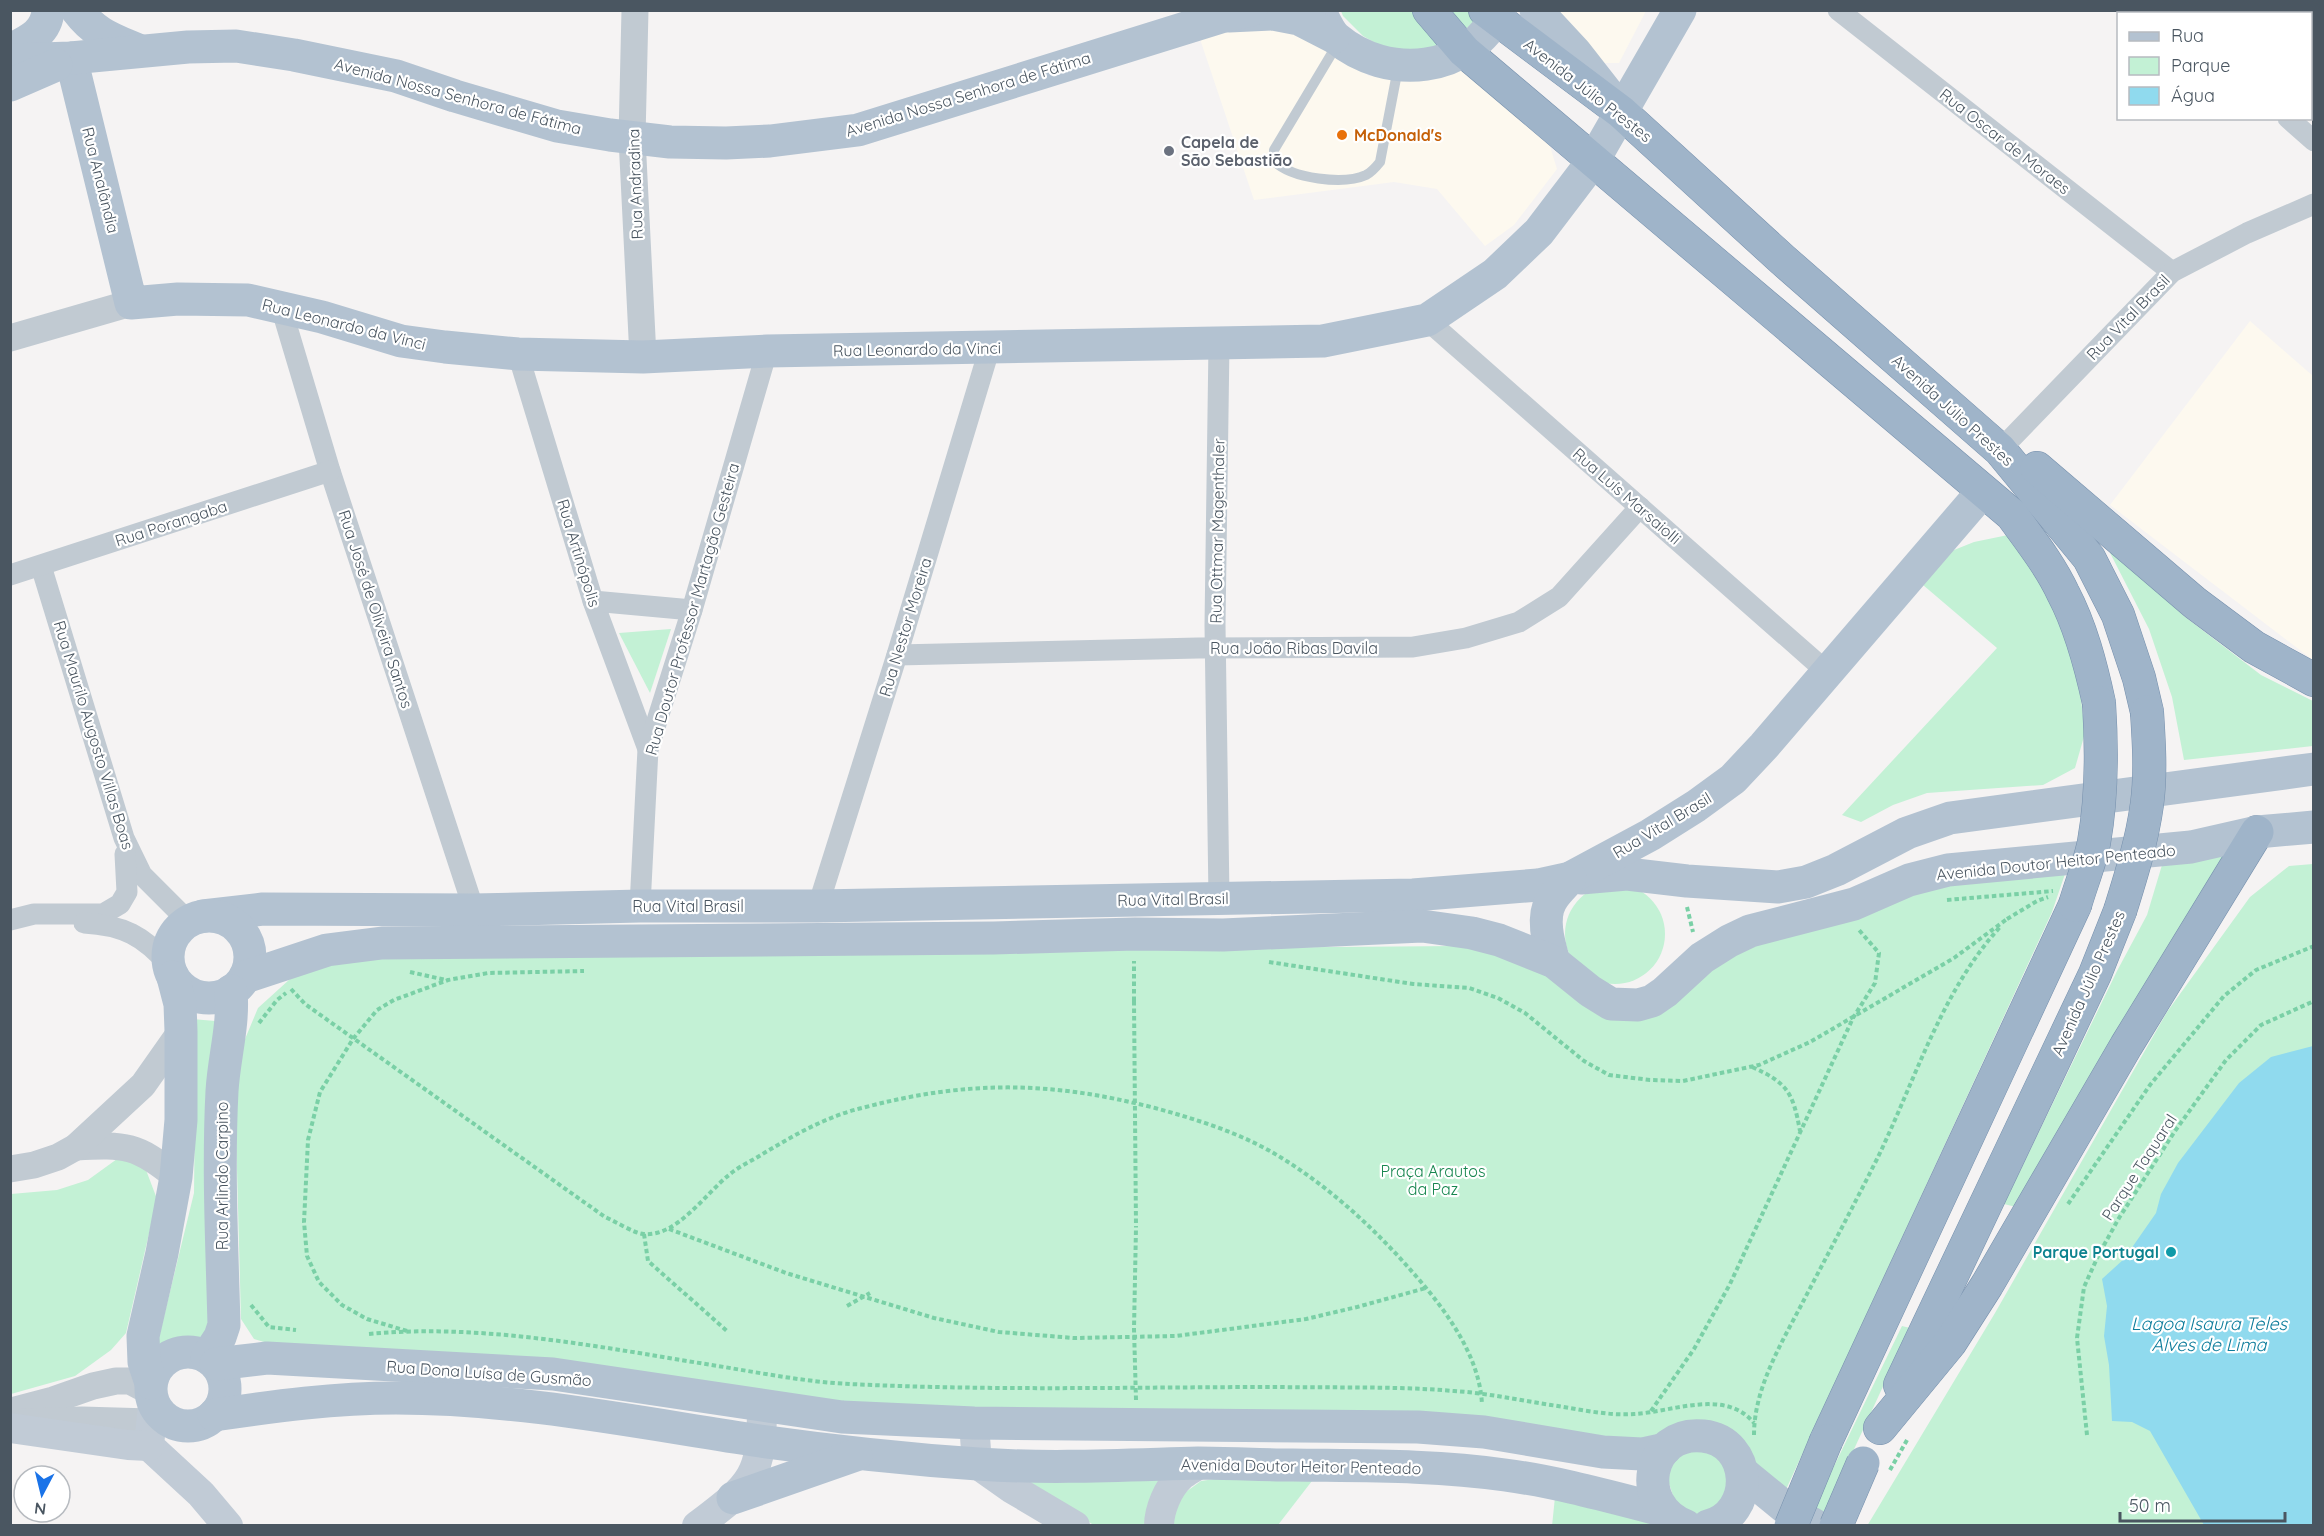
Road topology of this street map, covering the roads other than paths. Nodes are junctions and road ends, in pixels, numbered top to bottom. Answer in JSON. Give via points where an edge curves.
{"nodes":[{"id":1,"x":48,"y":10,"type":"edge"},
{"id":2,"x":77,"y":10,"type":"edge"},
{"id":3,"x":635,"y":10,"type":"edge"},
{"id":4,"x":1429,"y":10,"type":"edge"},
{"id":5,"x":1536,"y":10,"type":"edge"},
{"id":6,"x":1680,"y":10,"type":"edge"},
{"id":7,"x":1838,"y":10,"type":"edge"},
{"id":8,"x":1236,"y":12,"type":"edge"},
{"id":9,"x":1494,"y":13,"type":"edge"},
{"id":10,"x":1331,"y":29,"type":"edge"},
{"id":11,"x":10,"y":50,"type":"edge"},
{"id":12,"x":139,"y":51,"type":"junction"},
{"id":13,"x":1464,"y":51,"type":"junction"},
{"id":14,"x":72,"y":58,"type":"junction"},
{"id":15,"x":10,"y":60,"type":"edge"},
{"id":16,"x":1398,"y":66,"type":"junction"},
{"id":17,"x":10,"y":85,"type":"edge"},
{"id":18,"x":1621,"y":112,"type":"junction"},
{"id":19,"x":2290,"y":120,"type":"edge"},
{"id":20,"x":632,"y":138,"type":"junction"},
{"id":21,"x":2313,"y":141,"type":"edge"},
{"id":22,"x":1593,"y":161,"type":"junction"},
{"id":23,"x":2313,"y":204,"type":"edge"},
{"id":24,"x":2172,"y":272,"type":"junction"},
{"id":25,"x":131,"y":303,"type":"junction"},
{"id":26,"x":280,"y":307,"type":"junction"},
{"id":27,"x":1427,"y":320,"type":"junction"},
{"id":28,"x":10,"y":339,"type":"edge"},
{"id":29,"x":1219,"y":343,"type":"junction"},
{"id":30,"x":990,"y":348,"type":"junction"},
{"id":31,"x":767,"y":351,"type":"junction"},
{"id":32,"x":518,"y":354,"type":"junction"},
{"id":33,"x":642,"y":357,"type":"junction"},
{"id":34,"x":2000,"y":450,"type":"junction"},
{"id":35,"x":330,"y":471,"type":"junction"},
{"id":36,"x":1983,"y":491,"type":"junction"},
{"id":37,"x":1640,"y":507,"type":"junction"},
{"id":38,"x":41,"y":566,"type":"junction"},
{"id":39,"x":10,"y":575,"type":"edge"},
{"id":40,"x":592,"y":601,"type":"junction"},
{"id":41,"x":692,"y":610,"type":"junction"},
{"id":42,"x":1216,"y":648,"type":"junction"},
{"id":43,"x":897,"y":655,"type":"junction"},
{"id":44,"x":1827,"y":672,"type":"junction"},
{"id":45,"x":2313,"y":680,"type":"edge"},
{"id":46,"x":648,"y":749,"type":"junction"},
{"id":47,"x":2313,"y":769,"type":"edge"},
{"id":48,"x":2313,"y":827,"type":"edge"},
{"id":49,"x":2257,"y":832,"type":"junction"},
{"id":50,"x":124,"y":838,"type":"junction"},
{"id":51,"x":1570,"y":878,"type":"junction"},
{"id":52,"x":1219,"y":898,"type":"junction"},
{"id":53,"x":640,"y":906,"type":"junction"},
{"id":54,"x":818,"y":906,"type":"junction"},
{"id":55,"x":474,"y":910,"type":"junction"},
{"id":56,"x":194,"y":920,"type":"junction"},
{"id":57,"x":10,"y":922,"type":"edge"},
{"id":58,"x":1554,"y":963,"type":"junction"},
{"id":59,"x":171,"y":971,"type":"junction"},
{"id":60,"x":238,"y":984,"type":"junction"},
{"id":61,"x":182,"y":1031,"type":"junction"},
{"id":62,"x":76,"y":1147,"type":"junction"},
{"id":63,"x":10,"y":1169,"type":"edge"},
{"id":64,"x":176,"y":1177,"type":"junction"},
{"id":65,"x":212,"y":1360,"type":"junction"},
{"id":66,"x":762,"y":1407,"type":"junction"},
{"id":67,"x":154,"y":1411,"type":"junction"},
{"id":68,"x":10,"y":1412,"type":"edge"},
{"id":69,"x":214,"y":1415,"type":"junction"},
{"id":70,"x":10,"y":1423,"type":"edge"},
{"id":71,"x":975,"y":1423,"type":"junction"},
{"id":72,"x":10,"y":1428,"type":"edge"},
{"id":73,"x":1895,"y":1431,"type":"junction"},
{"id":74,"x":762,"y":1441,"type":"junction"},
{"id":75,"x":1665,"y":1449,"type":"junction"},
{"id":76,"x":859,"y":1454,"type":"junction"},
{"id":77,"x":1200,"y":1463,"type":"junction"},
{"id":78,"x":977,"y":1464,"type":"junction"},
{"id":79,"x":1743,"y":1473,"type":"junction"},
{"id":80,"x":733,"y":1498,"type":"junction"},
{"id":81,"x":1674,"y":1518,"type":"edge"},
{"id":82,"x":228,"y":1526,"type":"edge"},
{"id":83,"x":698,"y":1526,"type":"edge"},
{"id":84,"x":1075,"y":1526,"type":"edge"},
{"id":85,"x":1159,"y":1526,"type":"edge"},
{"id":86,"x":1708,"y":1526,"type":"edge"},
{"id":87,"x":1791,"y":1526,"type":"edge"},
{"id":88,"x":1816,"y":1526,"type":"edge"},
{"id":89,"x":1836,"y":1526,"type":"edge"}],
"edges":[{"from":1,"to":11,"type":"main road","via":[[42,29]]},
{"from":2,"to":12,"type":"main road","via":[[99,33]]},
{"from":3,"to":20,"type":"street","name":"Rua Andradina"},
{"from":4,"to":13,"type":"highway"},
{"from":5,"to":18,"type":"main road","via":[[1575,52]]},
{"from":6,"to":18,"type":"main road","name":"Rua Leonardo da Vinci"},
{"from":7,"to":24,"type":"street","name":"Rua Oscar de Moraes"},
{"from":8,"to":10,"type":"main road","name":"Avenida Nossa Senhora de Fátima","via":[[1273,14]]},
{"from":8,"to":20,"type":"main road","name":"Avenida Nossa Senhora de Fátima","via":[[858,130],[759,142]]},
{"from":9,"to":13,"type":"main road","via":[[1480,39]]},
{"from":9,"to":18,"type":"highway","name":"Avenida Júlio Prestes"},
{"from":10,"to":16,"type":"main road","name":"Avenida Nossa Senhora de Fátima","via":[[1356,52]]},
{"from":10,"to":16,"type":"lane","via":[[1274,150],[1274,161],[1283,170],[1323,180],[1365,176],[1373,171],[1380,162]]},
{"from":12,"to":14,"type":"main road","name":"Avenida Nossa Senhora de Fátima"},
{"from":12,"to":20,"type":"main road","name":"Avenida Nossa Senhora de Fátima","via":[[236,46],[294,55],[396,76],[557,126]]},
{"from":13,"to":16,"type":"main road","via":[[1438,63]]},
{"from":13,"to":22,"type":"highway"},
{"from":14,"to":15,"type":"main road"},
{"from":14,"to":17,"type":"main road"},
{"from":14,"to":25,"type":"main road","name":"Rua Analândia"},
{"from":18,"to":22,"type":"main road","name":"Rua Leonardo da Vinci"},
{"from":18,"to":34,"type":"highway","name":"Avenida Júlio Prestes"},
{"from":19,"to":21,"type":"street"},
{"from":20,"to":33,"type":"street","name":"Rua Andradina"},
{"from":22,"to":27,"type":"main road","name":"Rua Leonardo da Vinci","via":[[1539,232],[1495,274]]},
{"from":22,"to":36,"type":"highway"},
{"from":23,"to":24,"type":"street","name":"Rua Vital Brasil"},
{"from":24,"to":34,"type":"street","name":"Rua Vital Brasil"},
{"from":25,"to":26,"type":"main road","name":"Rua Leonardo da Vinci","via":[[178,298],[248,300]]},
{"from":25,"to":28,"type":"street","name":"Rua Leonardo da Vinci"},
{"from":26,"to":32,"type":"main road","name":"Rua Leonardo da Vinci","via":[[401,340]]},
{"from":26,"to":35,"type":"street","name":"Rua José de Oliveira Santos"},
{"from":27,"to":29,"type":"main road","name":"Rua Leonardo da Vinci","via":[[1323,341]]},
{"from":27,"to":37,"type":"street","name":"Rua Luís Marsaiolli"},
{"from":29,"to":30,"type":"main road","name":"Rua Leonardo da Vinci"},
{"from":29,"to":42,"type":"street","name":"Rua Ottmar Magenthaler"},
{"from":30,"to":31,"type":"main road","name":"Rua Leonardo da Vinci"},
{"from":30,"to":43,"type":"street","name":"Rua Nestor Moreira"},
{"from":31,"to":33,"type":"main road","name":"Rua Leonardo da Vinci"},
{"from":31,"to":41,"type":"street","name":"Rua Doutor Professor Martagão Gesteira"},
{"from":32,"to":33,"type":"main road","name":"Rua Leonardo da Vinci"},
{"from":32,"to":40,"type":"street","name":"Rua Artinópolis"},
{"from":34,"to":45,"type":"highway","via":[[2034,465],[2195,603],[2254,647]]},
{"from":34,"to":73,"type":"highway","name":"Avenida Júlio Prestes","bridge":true,"via":[[2089,558],[2118,615],[2147,712],[2148,802],[2120,911],[2095,974]]},
{"from":35,"to":38,"type":"street","name":"Rua Porangaba"},
{"from":35,"to":55,"type":"street","name":"Rua José de Oliveira Santos"},
{"from":36,"to":44,"type":"main road","name":"Rua Vital Brasil"},
{"from":36,"to":87,"type":"highway","bridge":true,"via":[[2012,515],[2037,549],[2063,592],[2080,635],[2099,703],[2102,740],[2094,843]]},
{"from":37,"to":42,"type":"street","name":"Rua João Ribas Davila","via":[[1559,597],[1519,622],[1466,638],[1413,647]]},
{"from":37,"to":44,"type":"street","name":"Rua Luís Marsaiolli"},
{"from":38,"to":39,"type":"street","name":"Rua Porangaba"},
{"from":38,"to":50,"type":"street","name":"Rua Maurilo Augosto Villas Boas"},
{"from":40,"to":41,"type":"street"},
{"from":40,"to":46,"type":"street","name":"Rua Artinópolis"},
{"from":41,"to":46,"type":"street","name":"Rua Doutor Professor Martagão Gesteira"},
{"from":42,"to":43,"type":"street","name":"Rua João Ribas Davila"},
{"from":42,"to":52,"type":"street","name":"Rua Ottmar Magenthaler"},
{"from":43,"to":54,"type":"street","name":"Rua Nestor Moreira"},
{"from":44,"to":51,"type":"main road","name":"Rua Vital Brasil","via":[[1733,779],[1650,835]]},
{"from":46,"to":53,"type":"street","name":"Rua Doutor Professor Martagão Gesteira"},
{"from":47,"to":51,"type":"main road","via":[[1950,818],[1907,833],[1836,870],[1806,882],[1778,887],[1627,874]]},
{"from":48,"to":49,"type":"main road","name":"Avenida Doutor Heitor Penteado"},
{"from":49,"to":58,"type":"main road","name":"Avenida Doutor Heitor Penteado","via":[[2191,847],[1948,870],[1909,880],[1854,904],[1729,940],[1702,958],[1665,992],[1638,1005],[1611,1004]]},
{"from":49,"to":73,"type":"highway"},
{"from":50,"to":56,"type":"street","name":"Rua Maurilo Augosto Villas Boas","via":[[142,875],[181,914]]},
{"from":50,"to":57,"type":"street","via":[[127,892],[120,904],[103,914],[34,914]]},
{"from":51,"to":52,"type":"main road","name":"Rua Vital Brasil","via":[[1538,885],[1413,895]]},
{"from":51,"to":58,"type":"main road","via":[[1550,901],[1547,937]]},
{"from":52,"to":54,"type":"main road","name":"Rua Vital Brasil"},
{"from":53,"to":54,"type":"main road","name":"Rua Vital Brasil"},
{"from":53,"to":55,"type":"main road","name":"Rua Vital Brasil"},
{"from":55,"to":56,"type":"main road","name":"Rua Vital Brasil","via":[[263,909]]},
{"from":56,"to":59,"type":"main road","via":[[176,932],[171,942]]},
{"from":56,"to":60,"type":"main road","name":"Rua Arlindo Carpino","via":[[217,916],[239,928],[247,939],[250,964]]},
{"from":57,"to":59,"type":"street","via":[[111,925],[135,934],[156,950]]},
{"from":58,"to":60,"type":"main road","name":"Rua Vital Brasil","via":[[1499,939],[1422,926],[1223,935],[382,943],[327,950],[290,980]]},
{"from":59,"to":60,"type":"main road","name":"Rua Vital Brasil","via":[[180,986],[199,997],[210,998]]},
{"from":59,"to":61,"type":"main road"},
{"from":60,"to":65,"type":"main road","name":"Rua Arlindo Carpino","via":[[225,1062],[221,1159],[224,1325]]},
{"from":61,"to":62,"type":"street","via":[[142,1085]]},
{"from":61,"to":64,"type":"main road","via":[[182,1120]]},
{"from":62,"to":63,"type":"street","via":[[58,1157]]},
{"from":62,"to":64,"type":"street","via":[[132,1148],[153,1158]]},
{"from":64,"to":67,"type":"main road","via":[[143,1336]]},
{"from":65,"to":66,"type":"main road","name":"Rua Dona Luísa de Gusmão","via":[[267,1358],[553,1374]]},
{"from":65,"to":67,"type":"main road","via":[[196,1352],[184,1352],[162,1362],[155,1371]]},
{"from":65,"to":69,"type":"main road","via":[[224,1376],[226,1390],[223,1404]]},
{"from":66,"to":71,"type":"main road","via":[[842,1418]]},
{"from":66,"to":74,"type":"main road"},
{"from":67,"to":68,"type":"street","via":[[130,1381],[116,1381]]},
{"from":67,"to":69,"type":"main road","via":[[177,1424],[190,1426]]},
{"from":67,"to":70,"type":"street"},
{"from":67,"to":72,"type":"main road","via":[[128,1445]]},
{"from":67,"to":82,"type":"main road","via":[[201,1494]]},
{"from":69,"to":74,"type":"main road","name":"Rua Dona Luísa de Gusmão","via":[[301,1402],[397,1398],[461,1401]]},
{"from":71,"to":75,"type":"main road","via":[[1353,1426],[1484,1432],[1603,1452],[1642,1454]]},
{"from":71,"to":78,"type":"main road"},
{"from":73,"to":89,"type":"highway","name":"Avenida Júlio Prestes","bridge":true,"via":[[1876,1468]]},
{"from":74,"to":76,"type":"main road","name":"Rua Dona Luísa de Gusmão"},
{"from":74,"to":80,"type":"main road","via":[[756,1470]]},
{"from":75,"to":79,"type":"main road","via":[[1690,1436],[1718,1440],[1730,1448]]},
{"from":75,"to":81,"type":"main road","via":[[1653,1472],[1654,1492]]},
{"from":76,"to":78,"type":"main road","name":"Rua Dona Luísa de Gusmão"},
{"from":76,"to":80,"type":"main road"},
{"from":77,"to":78,"type":"main road","name":"Avenida Doutor Heitor Penteado"},
{"from":77,"to":81,"type":"main road","name":"Avenida Doutor Heitor Penteado","via":[[1363,1465],[1497,1474],[1578,1489]]},
{"from":77,"to":85,"type":"main road","via":[[1179,1477],[1170,1490]]},
{"from":78,"to":84,"type":"main road"},
{"from":79,"to":86,"type":"main road","via":[[1739,1503],[1729,1515]]},
{"from":79,"to":88,"type":"main road","via":[[1787,1509]]},
{"from":80,"to":83,"type":"main road"}]}
